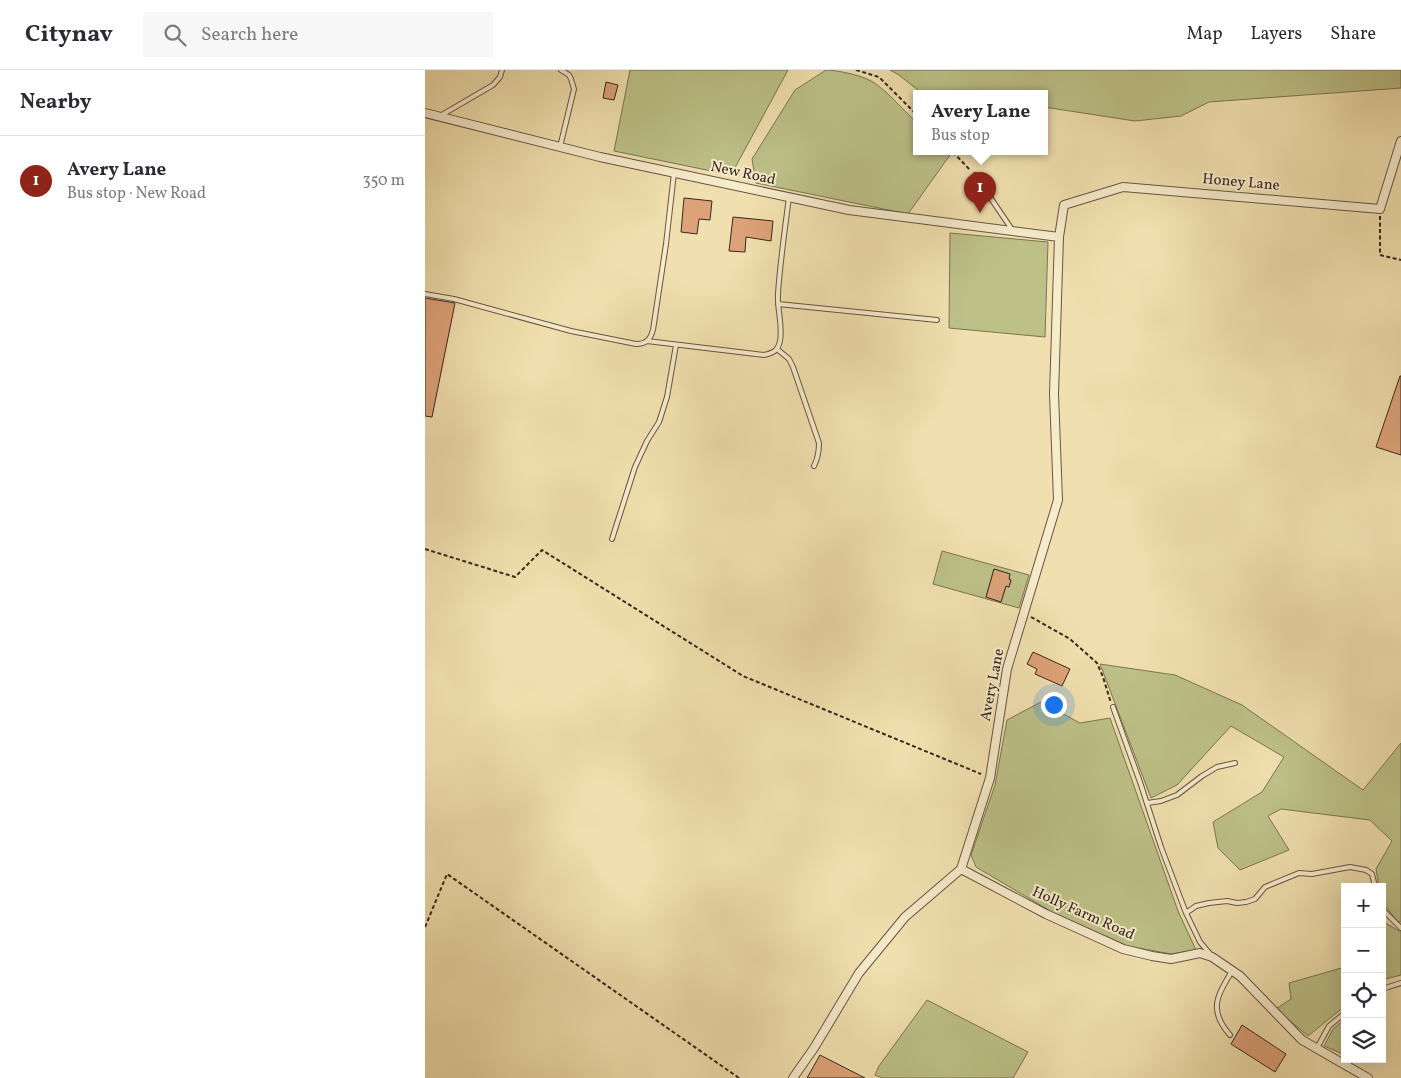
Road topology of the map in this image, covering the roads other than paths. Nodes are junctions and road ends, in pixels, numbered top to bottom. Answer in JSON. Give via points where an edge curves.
{"nodes":[{"id":1,"x":502,"y":70,"type":"edge"},
{"id":2,"x":561,"y":70,"type":"edge"},
{"id":3,"x":425,"y":113,"type":"edge"},
{"id":4,"x":438,"y":117,"type":"junction"},
{"id":5,"x":1401,"y":141,"type":"edge"},
{"id":6,"x":560,"y":147,"type":"junction"},
{"id":7,"x":674,"y":173,"type":"junction"},
{"id":8,"x":975,"y":175,"type":"road end"},
{"id":9,"x":789,"y":197,"type":"junction"},
{"id":10,"x":1013,"y":231,"type":"junction"},
{"id":11,"x":1059,"y":236,"type":"junction"},
{"id":12,"x":425,"y":294,"type":"edge"},
{"id":13,"x":779,"y":304,"type":"junction"},
{"id":14,"x":937,"y":320,"type":"dead end"},
{"id":15,"x":647,"y":342,"type":"junction"},
{"id":16,"x":676,"y":345,"type":"junction"},
{"id":17,"x":777,"y":349,"type":"junction"},
{"id":18,"x":814,"y":466,"type":"dead end"},
{"id":19,"x":612,"y":539,"type":"dead end"},
{"id":20,"x":1113,"y":707,"type":"road end"},
{"id":21,"x":1235,"y":763,"type":"dead end"},
{"id":22,"x":1147,"y":803,"type":"junction"},
{"id":23,"x":961,"y":869,"type":"junction"},
{"id":24,"x":1374,"y":883,"type":"edge"},
{"id":25,"x":1186,"y":913,"type":"junction"},
{"id":26,"x":1386,"y":913,"type":"edge"},
{"id":27,"x":1401,"y":928,"type":"edge"},
{"id":28,"x":1217,"y":961,"type":"junction"},
{"id":29,"x":1232,"y":971,"type":"junction"},
{"id":30,"x":1401,"y":984,"type":"edge"},
{"id":31,"x":1386,"y":988,"type":"edge"},
{"id":32,"x":1341,"y":1016,"type":"edge"},
{"id":33,"x":1230,"y":1035,"type":"dead end"},
{"id":34,"x":1317,"y":1048,"type":"junction"},
{"id":35,"x":793,"y":1078,"type":"edge"},
{"id":36,"x":1368,"y":1078,"type":"edge"}],
"edges":[{"from":1,"to":4,"type":"lane","via":[[493,85]]},
{"from":2,"to":6,"type":"lane","via":[[569,75],[574,89]]},
{"from":3,"to":4,"type":"street","name":"New Road"},
{"from":4,"to":6,"type":"street","name":"New Road"},
{"from":5,"to":11,"type":"street","name":"Honey Lane","via":[[1380,208],[1123,187],[1064,204]]},
{"from":6,"to":7,"type":"street","name":"New Road"},
{"from":7,"to":9,"type":"street","name":"New Road"},
{"from":7,"to":15,"type":"lane","via":[[656,313]]},
{"from":8,"to":10,"type":"lane"},
{"from":9,"to":10,"type":"street","name":"New Road","via":[[849,210]]},
{"from":9,"to":13,"type":"lane"},
{"from":10,"to":11,"type":"street","name":"New Road"},
{"from":11,"to":23,"type":"street","name":"Avery Lane","via":[[1054,394],[1058,500],[1007,669],[990,778]]},
{"from":12,"to":15,"type":"lane","via":[[571,332],[636,344]]},
{"from":13,"to":14,"type":"lane"},
{"from":13,"to":17,"type":"lane","via":[[781,328]]},
{"from":15,"to":16,"type":"lane"},
{"from":16,"to":17,"type":"lane","via":[[764,354],[772,354]]},
{"from":16,"to":19,"type":"lane","via":[[662,414],[635,467]]},
{"from":17,"to":18,"type":"lane","via":[[793,367],[819,443]]},
{"from":20,"to":22,"type":"lane"},
{"from":21,"to":22,"type":"lane","via":[[1217,767],[1177,795]]},
{"from":22,"to":25,"type":"lane"},
{"from":23,"to":28,"type":"street","name":"Holly Farm Road","via":[[1046,914],[1123,949],[1171,959],[1200,953]]},
{"from":23,"to":35,"type":"street","via":[[905,917],[859,973]]},
{"from":24,"to":25,"type":"lane","via":[[1367,870],[1350,867],[1312,874],[1299,873],[1265,887],[1255,899],[1209,903]]},
{"from":25,"to":28,"type":"lane","via":[[1199,942]]},
{"from":26,"to":27,"type":"lane"},
{"from":28,"to":29,"type":"street","name":"Holly Farm Road"},
{"from":29,"to":33,"type":"lane","via":[[1217,1003],[1218,1017]]},
{"from":29,"to":34,"type":"street","name":"Holly Farm Road","via":[[1302,1040]]},
{"from":30,"to":31,"type":"lane"},
{"from":32,"to":34,"type":"lane","via":[[1329,1026]]},
{"from":34,"to":36,"type":"street","name":"Holly Farm Road"}]}
